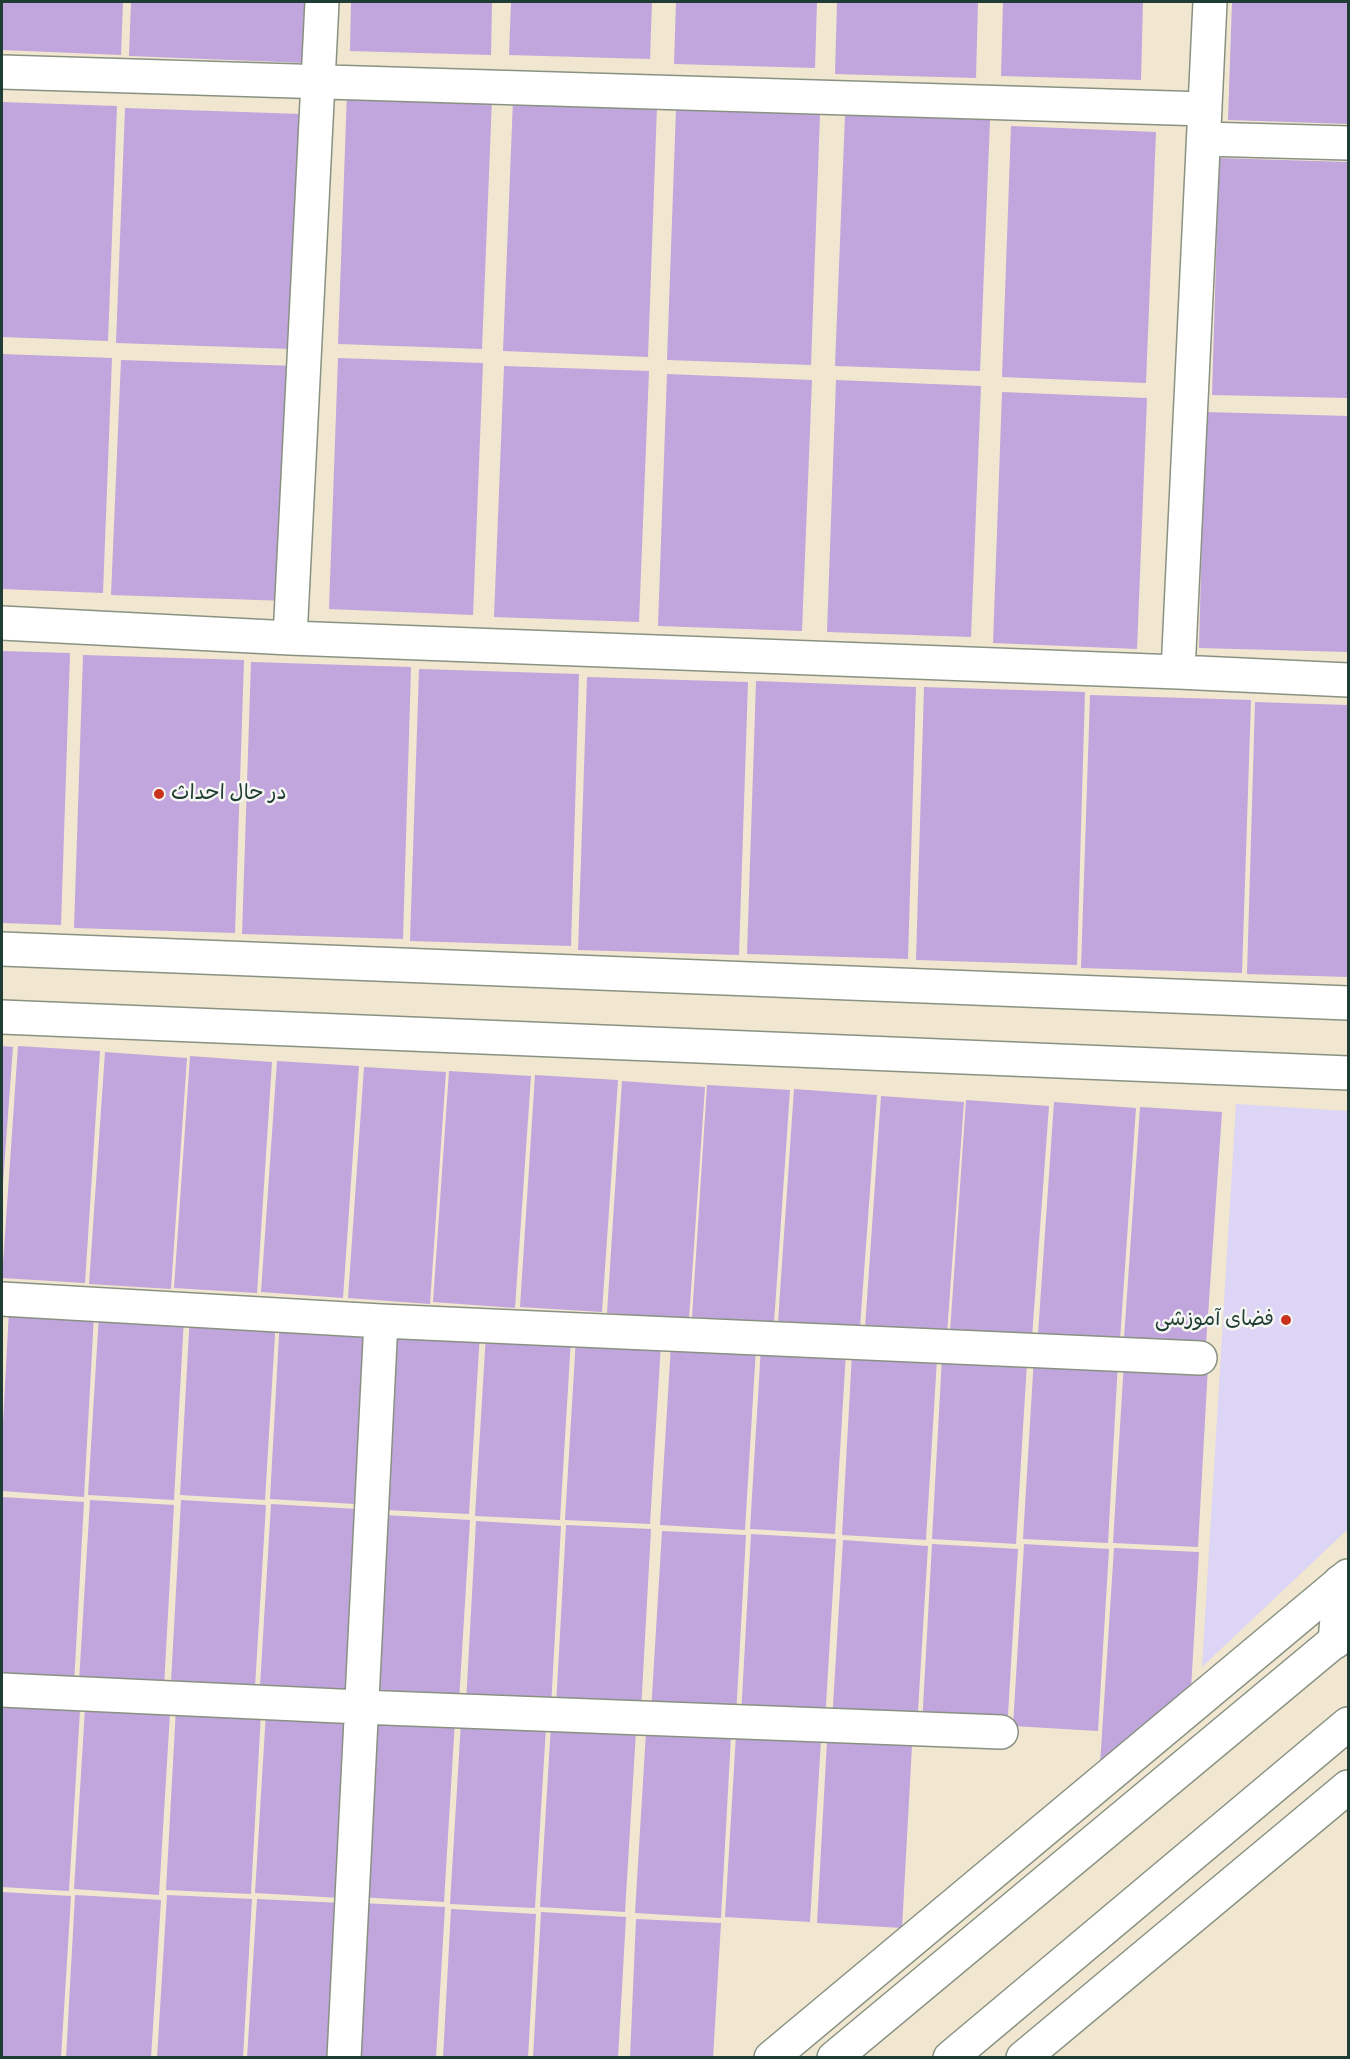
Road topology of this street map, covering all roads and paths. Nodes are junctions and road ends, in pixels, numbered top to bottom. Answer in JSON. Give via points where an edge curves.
{"nodes":[{"id":1,"x":322,"y":2,"type":"edge"},
{"id":2,"x":1210,"y":2,"type":"edge"},
{"id":3,"x":2,"y":72,"type":"edge"},
{"id":4,"x":320,"y":80,"type":"junction"},
{"id":5,"x":1204,"y":124,"type":"junction"},
{"id":6,"x":1348,"y":143,"type":"edge"},
{"id":7,"x":2,"y":623,"type":"edge"},
{"id":8,"x":290,"y":638,"type":"junction"},
{"id":9,"x":1178,"y":672,"type":"junction"},
{"id":10,"x":1348,"y":680,"type":"edge"},
{"id":11,"x":2,"y":949,"type":"edge"},
{"id":12,"x":1348,"y":1003,"type":"edge"},
{"id":13,"x":2,"y":1017,"type":"edge"},
{"id":14,"x":1348,"y":1073,"type":"edge"},
{"id":15,"x":2,"y":1299,"type":"edge"},
{"id":16,"x":381,"y":1321,"type":"junction"},
{"id":17,"x":1200,"y":1358,"type":"dead end"},
{"id":18,"x":1344,"y":1579,"type":"edge"},
{"id":19,"x":1342,"y":1636,"type":"edge"},
{"id":20,"x":2,"y":1690,"type":"edge"},
{"id":21,"x":360,"y":1707,"type":"junction"},
{"id":22,"x":1348,"y":1724,"type":"edge"},
{"id":23,"x":1001,"y":1732,"type":"dead end"},
{"id":24,"x":1348,"y":1787,"type":"edge"},
{"id":25,"x":344,"y":2058,"type":"edge"},
{"id":26,"x":771,"y":2058,"type":"edge"},
{"id":27,"x":834,"y":2058,"type":"edge"},
{"id":28,"x":950,"y":2058,"type":"edge"},
{"id":29,"x":1023,"y":2058,"type":"edge"}],
"edges":[{"from":1,"to":4,"type":"street"},
{"from":2,"to":5,"type":"street"},
{"from":3,"to":4,"type":"street"},
{"from":4,"to":5,"type":"street"},
{"from":4,"to":8,"type":"street"},
{"from":5,"to":6,"type":"street"},
{"from":5,"to":9,"type":"street"},
{"from":7,"to":8,"type":"street"},
{"from":8,"to":9,"type":"street"},
{"from":9,"to":10,"type":"street"},
{"from":11,"to":12,"type":"street"},
{"from":13,"to":14,"type":"street"},
{"from":15,"to":16,"type":"street"},
{"from":16,"to":17,"type":"street"},
{"from":16,"to":21,"type":"street"},
{"from":18,"to":19,"type":"street"},
{"from":18,"to":26,"type":"street"},
{"from":19,"to":27,"type":"street"},
{"from":20,"to":21,"type":"street"},
{"from":21,"to":23,"type":"street"},
{"from":21,"to":25,"type":"street"},
{"from":22,"to":28,"type":"street"},
{"from":24,"to":29,"type":"street"}]}
